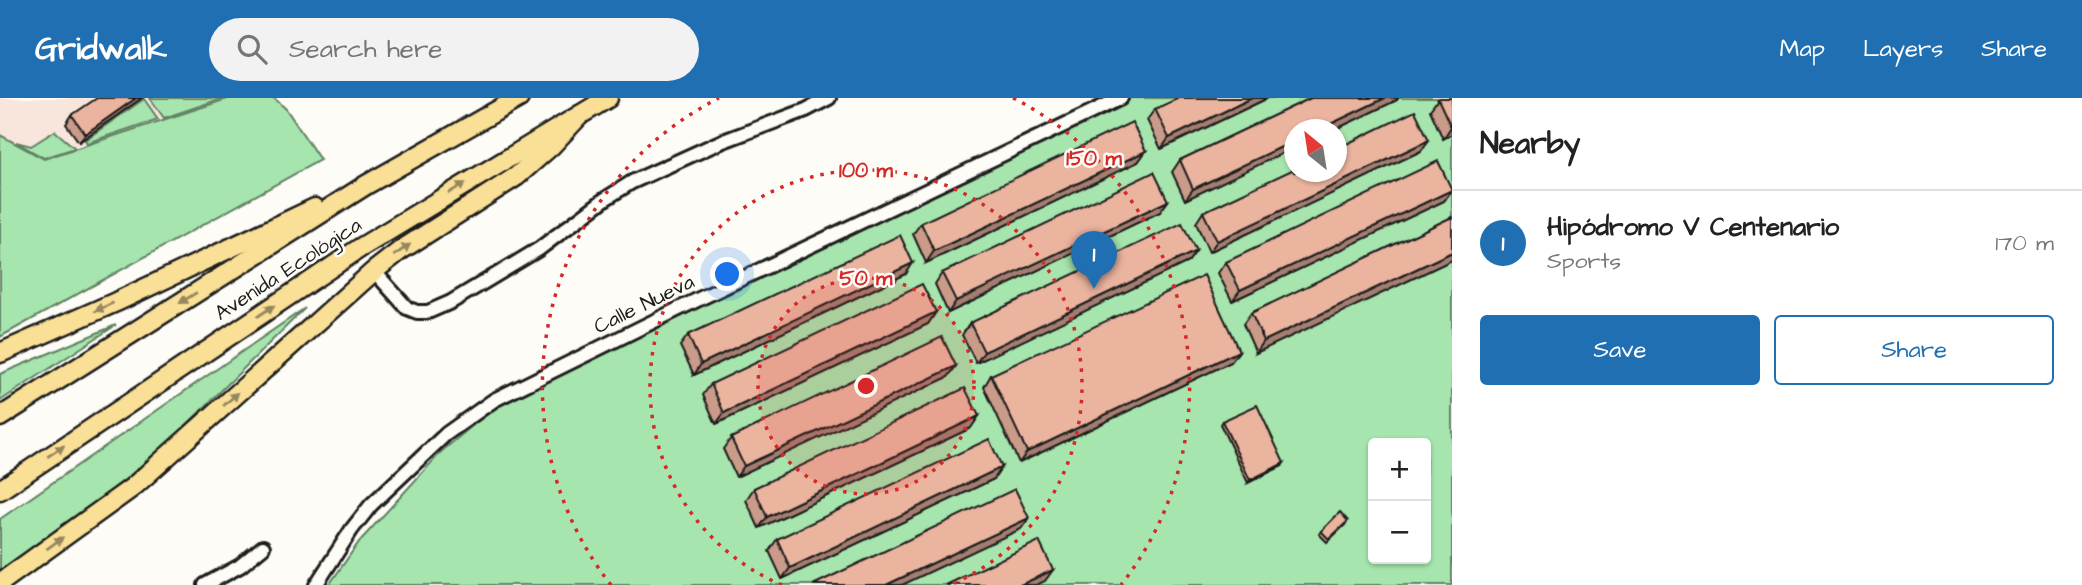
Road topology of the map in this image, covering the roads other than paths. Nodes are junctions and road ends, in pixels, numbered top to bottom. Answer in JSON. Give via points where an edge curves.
{"nodes":[{"id":1,"x":519,"y":98,"type":"edge"},
{"id":2,"x":608,"y":98,"type":"edge"},
{"id":3,"x":829,"y":98,"type":"edge"},
{"id":4,"x":1121,"y":98,"type":"edge"},
{"id":5,"x":580,"y":114,"type":"junction"},
{"id":6,"x":366,"y":185,"type":"junction"},
{"id":7,"x":374,"y":271,"type":"junction"},
{"id":8,"x":0,"y":353,"type":"edge"},
{"id":9,"x":0,"y":417,"type":"edge"},
{"id":10,"x":0,"y":490,"type":"edge"},
{"id":11,"x":263,"y":547,"type":"dead end"},
{"id":12,"x":0,"y":583,"type":"edge"},
{"id":13,"x":205,"y":585,"type":"edge"},
{"id":14,"x":316,"y":585,"type":"edge"}],
"edges":[{"from":1,"to":6,"type":"main road","name":"Avenida Ecológica"},
{"from":2,"to":5,"type":"main road","name":"Avenida Ecológica"},
{"from":3,"to":7,"type":"street","via":[[632,182],[528,256],[428,312],[407,308]]},
{"from":4,"to":14,"type":"street","name":"Calle Nueva","via":[[494,400],[446,434],[371,505]]},
{"from":7,"to":5,"type":"main road","one_way":true,"via":[[517,176]]},
{"from":10,"to":5,"type":"main road","name":"Avenida Ecológica","one_way":true,"via":[[360,248]]},
{"from":6,"to":8,"type":"main road","one_way":true},
{"from":6,"to":9,"type":"main road","name":"Avenida Ecológica","one_way":true},
{"from":12,"to":7,"type":"main road","one_way":true,"via":[[133,487]]},
{"from":11,"to":13,"type":"street"}]}
